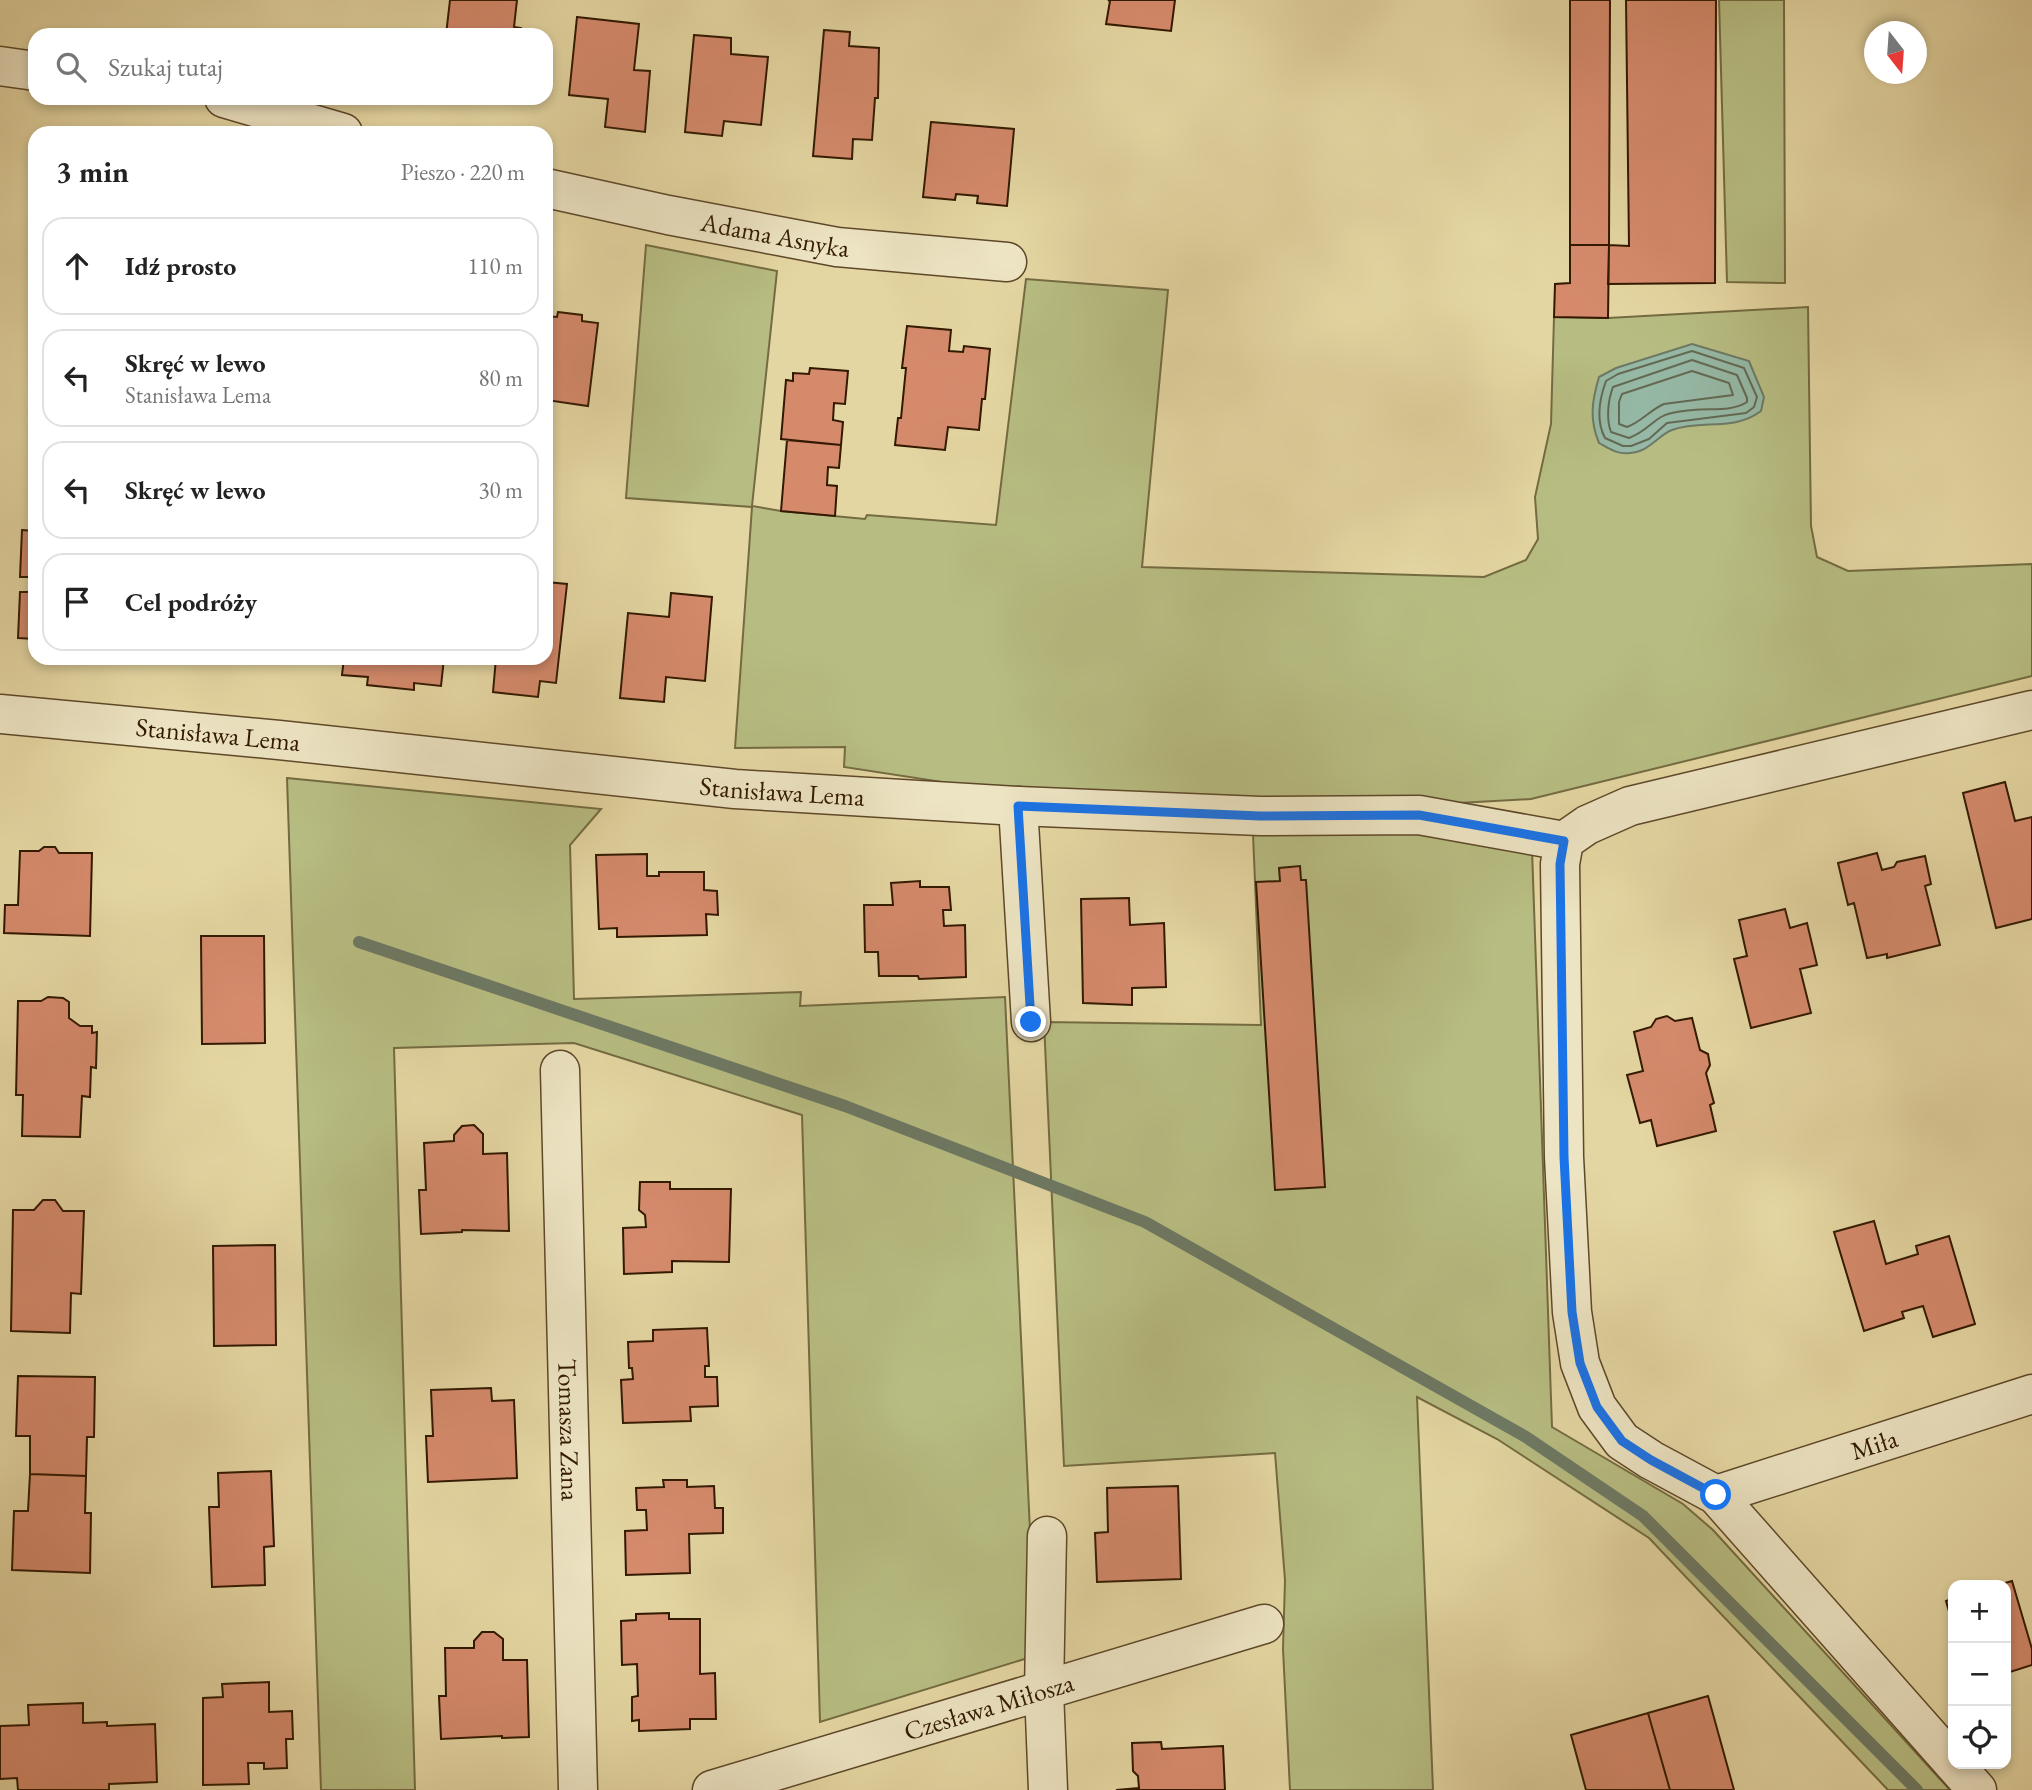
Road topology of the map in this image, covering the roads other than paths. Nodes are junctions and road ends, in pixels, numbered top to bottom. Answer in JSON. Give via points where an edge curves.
{"nodes":[{"id":1,"x":0,"y":66,"type":"edge"},
{"id":2,"x":28,"y":70,"type":"edge"},
{"id":3,"x":248,"y":105,"type":"edge"},
{"id":4,"x":319,"y":126,"type":"edge"},
{"id":5,"x":553,"y":190,"type":"edge"},
{"id":6,"x":1007,"y":262,"type":"dead end"},
{"id":7,"x":2032,"y":710,"type":"edge"},
{"id":8,"x":0,"y":714,"type":"edge"},
{"id":9,"x":1018,"y":806,"type":"junction"},
{"id":10,"x":1564,"y":841,"type":"junction"},
{"id":11,"x":1031,"y":1022,"type":"dead end"},
{"id":12,"x":560,"y":1070,"type":"dead end"},
{"id":13,"x":2032,"y":1394,"type":"edge"},
{"id":14,"x":1716,"y":1495,"type":"junction"},
{"id":15,"x":1046,"y":1536,"type":"dead end"},
{"id":16,"x":1264,"y":1624,"type":"dead end"},
{"id":17,"x":1044,"y":1691,"type":"junction"},
{"id":18,"x":1948,"y":1758,"type":"edge"},
{"id":19,"x":1958,"y":1769,"type":"edge"},
{"id":20,"x":578,"y":1790,"type":"edge"},
{"id":21,"x":712,"y":1790,"type":"edge"},
{"id":22,"x":1048,"y":1790,"type":"edge"},
{"id":23,"x":1977,"y":1790,"type":"edge"}],
"edges":[{"from":1,"to":2,"type":"street"},
{"from":3,"to":4,"type":"street"},
{"from":5,"to":6,"type":"street","name":"Adama Asnyka","via":[[837,247]]},
{"from":7,"to":10,"type":"street","via":[[1630,806]]},
{"from":8,"to":9,"type":"street","name":"Stanisława Lema","via":[[735,789]]},
{"from":9,"to":10,"type":"street","name":"Stanisława Lema","via":[[1260,816],[1419,815]]},
{"from":9,"to":11,"type":"street"},
{"from":10,"to":14,"type":"street","via":[[1560,864],[1564,1157],[1572,1312],[1580,1363],[1597,1407],[1622,1441]]},
{"from":12,"to":20,"type":"street","name":"Tomasza Zana"},
{"from":13,"to":14,"type":"street","name":"Miła"},
{"from":14,"to":18,"type":"street"},
{"from":15,"to":17,"type":"street"},
{"from":16,"to":17,"type":"street","name":"Czesława Miłosza"},
{"from":17,"to":21,"type":"street","name":"Czesława Miłosza"},
{"from":17,"to":22,"type":"street"},
{"from":19,"to":23,"type":"street"}]}
